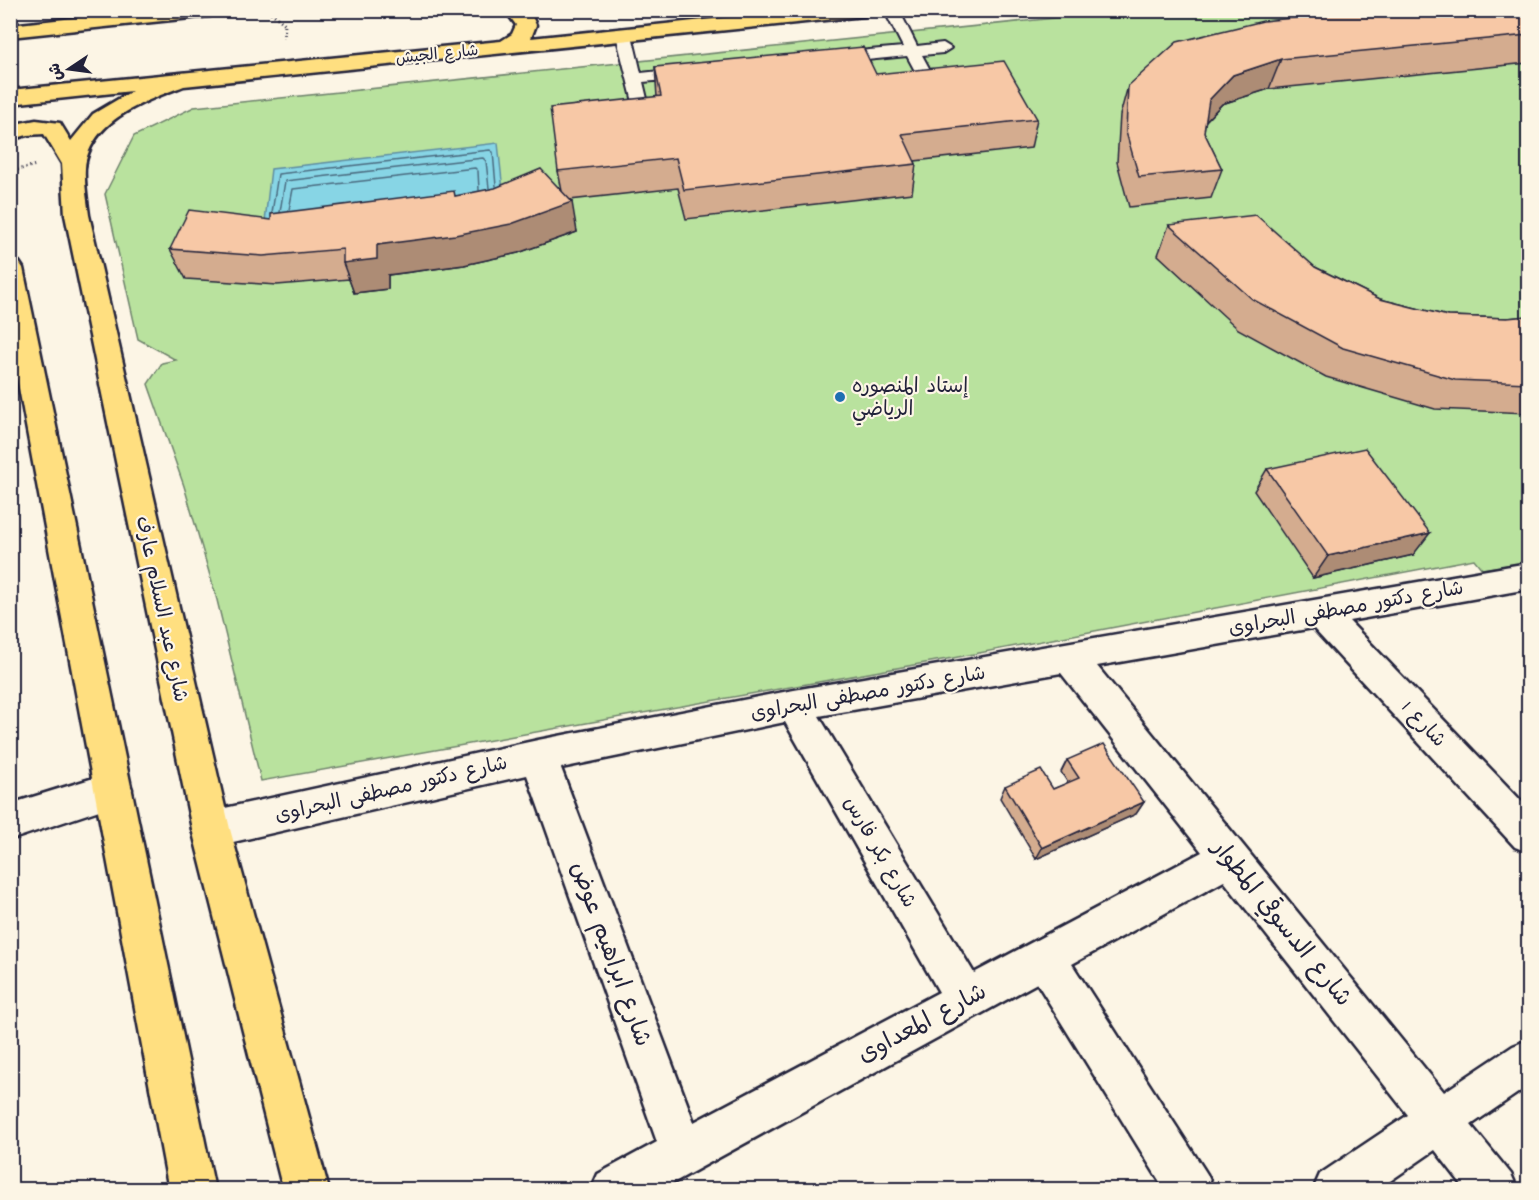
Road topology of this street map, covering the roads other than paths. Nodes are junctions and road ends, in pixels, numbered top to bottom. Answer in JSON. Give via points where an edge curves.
{"nodes":[{"id":1,"x":210,"y":10,"type":"edge"},
{"id":2,"x":514,"y":10,"type":"edge"},
{"id":3,"x":864,"y":10,"type":"edge"},
{"id":4,"x":891,"y":10,"type":"edge"},
{"id":5,"x":125,"y":14,"type":"edge"},
{"id":6,"x":612,"y":16,"type":"dead end"},
{"id":7,"x":10,"y":31,"type":"edge"},
{"id":8,"x":647,"y":32,"type":"junction"},
{"id":9,"x":624,"y":35,"type":"junction"},
{"id":10,"x":506,"y":47,"type":"junction"},
{"id":11,"x":943,"y":48,"type":"dead end"},
{"id":12,"x":912,"y":51,"type":"junction"},
{"id":13,"x":819,"y":60,"type":"edge"},
{"id":14,"x":704,"y":71,"type":"edge"},
{"id":15,"x":634,"y":78,"type":"junction"},
{"id":16,"x":927,"y":79,"type":"edge"},
{"id":17,"x":182,"y":80,"type":"junction"},
{"id":18,"x":10,"y":98,"type":"edge"},
{"id":19,"x":641,"y":107,"type":"edge"},
{"id":20,"x":10,"y":133,"type":"edge"},
{"id":21,"x":74,"y":164,"type":"junction"},
{"id":22,"x":10,"y":268,"type":"edge"},
{"id":23,"x":19,"y":354,"type":"edge"},
{"id":24,"x":1525,"y":580,"type":"edge"},
{"id":25,"x":1320,"y":613,"type":"junction"},
{"id":26,"x":1069,"y":657,"type":"junction"},
{"id":27,"x":794,"y":705,"type":"junction"},
{"id":28,"x":538,"y":756,"type":"junction"},
{"id":29,"x":113,"y":789,"type":"junction"},
{"id":30,"x":10,"y":822,"type":"edge"},
{"id":31,"x":211,"y":830,"type":"junction"},
{"id":32,"x":1528,"y":834,"type":"edge"},
{"id":33,"x":1230,"y":857,"type":"junction"},
{"id":34,"x":1044,"y":958,"type":"junction"},
{"id":35,"x":966,"y":1000,"type":"junction"},
{"id":36,"x":1528,"y":1061,"type":"edge"},
{"id":37,"x":1440,"y":1120,"type":"junction"},
{"id":38,"x":683,"y":1152,"type":"junction"},
{"id":39,"x":192,"y":1190,"type":"edge"},
{"id":40,"x":306,"y":1190,"type":"edge"},
{"id":41,"x":614,"y":1190,"type":"edge"},
{"id":42,"x":1191,"y":1190,"type":"edge"},
{"id":43,"x":1336,"y":1190,"type":"edge"},
{"id":44,"x":1495,"y":1190,"type":"edge"}],
"edges":[{"from":1,"to":5,"type":"main road"},
{"from":2,"to":10,"type":"main road","via":[[526,25],[521,37]]},
{"from":3,"to":8,"type":"main road","name":"شارع الجيش"},
{"from":4,"to":12,"type":"lane"},
{"from":5,"to":7,"type":"main road"},
{"from":6,"to":8,"type":"main road"},
{"from":8,"to":9,"type":"main road","name":"شارع الجيش"},
{"from":9,"to":10,"type":"main road","name":"شارع الجيش"},
{"from":9,"to":15,"type":"lane"},
{"from":10,"to":17,"type":"main road","name":"شارع الجيش"},
{"from":11,"to":12,"type":"lane"},
{"from":12,"to":13,"type":"lane"},
{"from":12,"to":16,"type":"lane"},
{"from":14,"to":15,"type":"lane"},
{"from":15,"to":19,"type":"lane"},
{"from":17,"to":18,"type":"main road","name":"شارع الجيش"},
{"from":17,"to":21,"type":"main road","name":"شارع عبد السلام عارف","via":[[114,109],[92,127]]},
{"from":20,"to":21,"type":"main road","via":[[40,126],[52,128]]},
{"from":21,"to":31,"type":"main road","name":"شارع عبد السلام عارف","via":[[81,242]]},
{"from":22,"to":23,"type":"main road"},
{"from":23,"to":29,"type":"main road"},
{"from":24,"to":25,"type":"street","name":"شارع دكتور مصطفى البحراوى"},
{"from":25,"to":26,"type":"street","name":"شارع دكتور مصطفى البحراوى"},
{"from":25,"to":32,"type":"street","name":"شارع 1"},
{"from":26,"to":27,"type":"street","name":"شارع دكتور مصطفى البحراوى"},
{"from":26,"to":33,"type":"street","name":"شارع الدسوقي المطوار"},
{"from":27,"to":28,"type":"street","name":"شارع دكتور مصطفى البحراوى"},
{"from":27,"to":35,"type":"street","name":"شارع بكر فارس"},
{"from":28,"to":31,"type":"street","name":"شارع دكتور مصطفى البحراوى"},
{"from":28,"to":38,"type":"street","name":"شارع ابراهيم عوض"},
{"from":29,"to":30,"type":"street"},
{"from":29,"to":39,"type":"main road"},
{"from":31,"to":40,"type":"main road","name":"شارع عبد السلام عارف"},
{"from":33,"to":34,"type":"street","name":"شارع المعداوى"},
{"from":33,"to":37,"type":"street","name":"شارع الدسوقي المطوار"},
{"from":34,"to":35,"type":"street","name":"شارع المعداوى"},
{"from":34,"to":42,"type":"street"},
{"from":35,"to":38,"type":"street","name":"شارع المعداوى"},
{"from":36,"to":37,"type":"street"},
{"from":37,"to":43,"type":"street"},
{"from":37,"to":44,"type":"street","name":"شارع الدسوقي المطوار"},
{"from":38,"to":41,"type":"street","name":"شارع المعداوى"}]}
